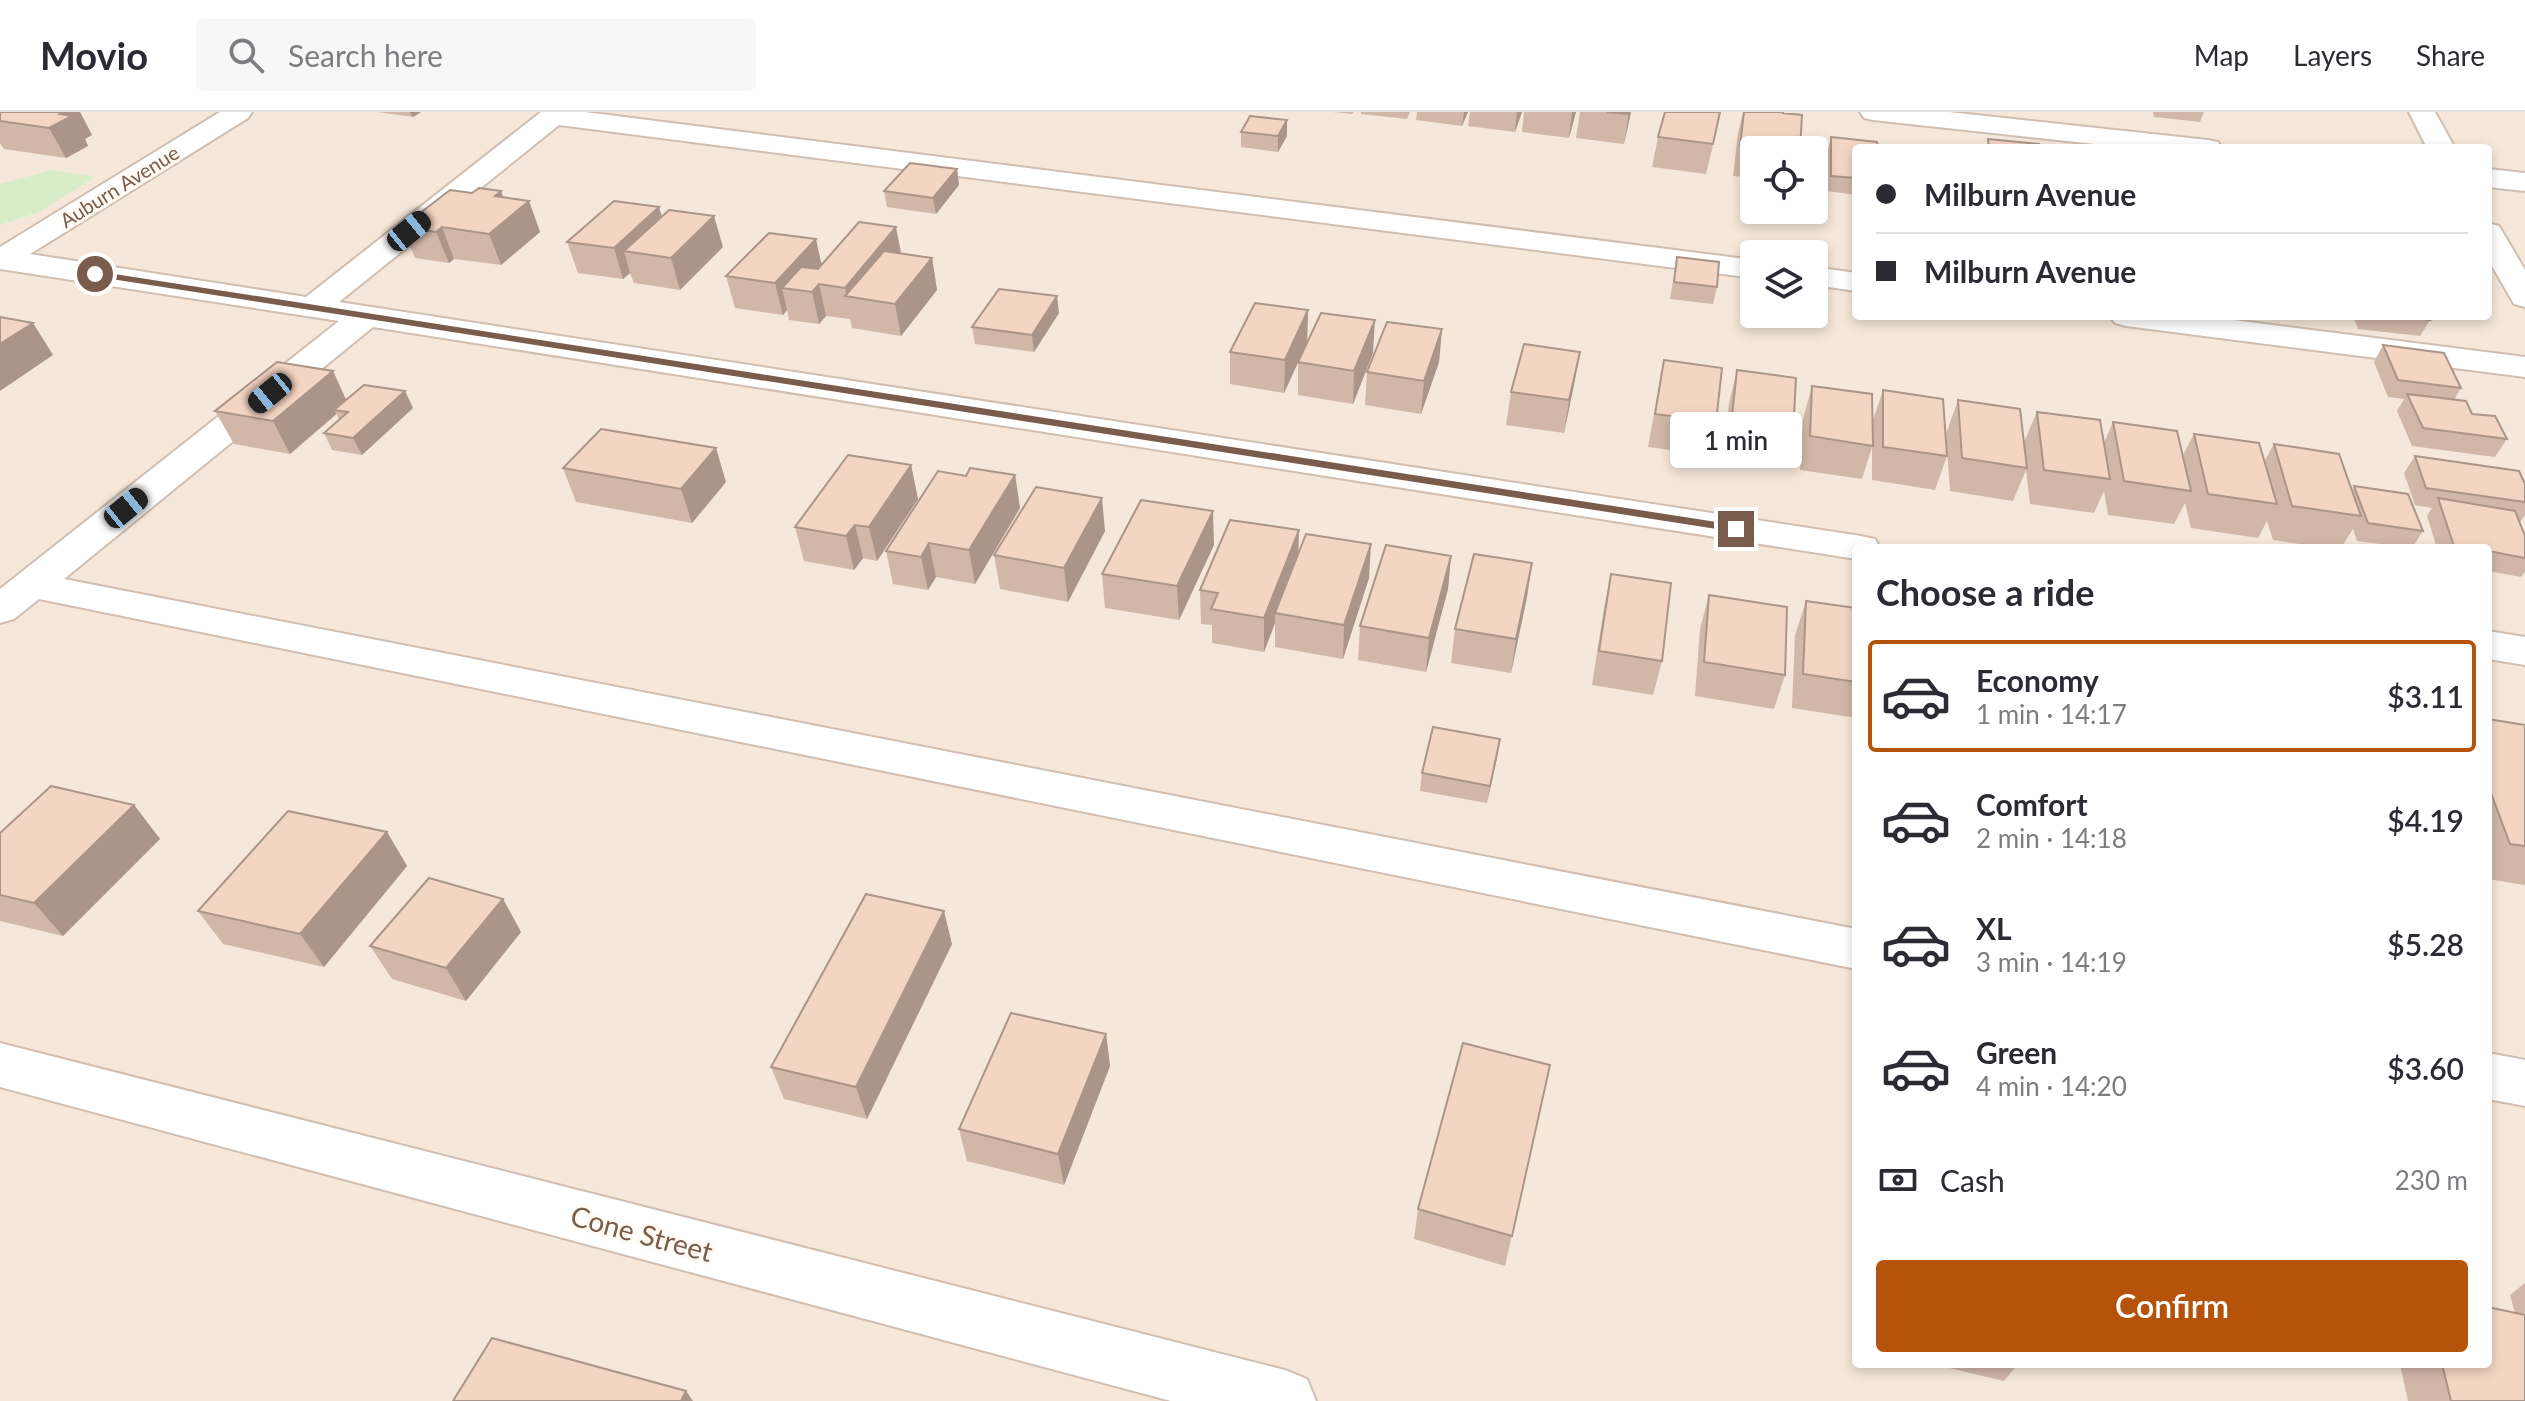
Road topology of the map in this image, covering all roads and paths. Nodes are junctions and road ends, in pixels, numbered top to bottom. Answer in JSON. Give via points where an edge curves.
{"nodes":[{"id":1,"x":239,"y":112,"type":"edge"},
{"id":2,"x":1873,"y":112,"type":"edge"},
{"id":3,"x":2422,"y":112,"type":"edge"},
{"id":4,"x":555,"y":114,"type":"edge"},
{"id":5,"x":2171,"y":144,"type":"edge"},
{"id":6,"x":2439,"y":144,"type":"edge"},
{"id":7,"x":2492,"y":178,"type":"edge"},
{"id":8,"x":2525,"y":182,"type":"edge"},
{"id":9,"x":2492,"y":239,"type":"edge"},
{"id":10,"x":1,"y":260,"type":"edge"},
{"id":11,"x":1740,"y":267,"type":"edge"},
{"id":12,"x":1828,"y":278,"type":"edge"},
{"id":13,"x":1852,"y":281,"type":"edge"},
{"id":14,"x":2525,"y":297,"type":"edge"},
{"id":15,"x":312,"y":308,"type":"junction"},
{"id":16,"x":366,"y":316,"type":"junction"},
{"id":17,"x":2157,"y":320,"type":"edge"},
{"id":18,"x":2525,"y":367,"type":"edge"},
{"id":19,"x":1852,"y":547,"type":"edge"},
{"id":20,"x":15,"y":598,"type":"edge"},
{"id":21,"x":2492,"y":646,"type":"edge"},
{"id":22,"x":2525,"y":651,"type":"edge"},
{"id":23,"x":1852,"y":948,"type":"edge"},
{"id":24,"x":0,"y":1065,"type":"edge"},
{"id":25,"x":2492,"y":1077,"type":"edge"},
{"id":26,"x":2525,"y":1083,"type":"edge"},
{"id":27,"x":1285,"y":1401,"type":"edge"}],
"edges":[{"from":1,"to":10,"type":"street","name":"Auburn Avenue"},
{"from":2,"to":5,"type":"street"},
{"from":3,"to":6,"type":"street"},
{"from":4,"to":11,"type":"street"},
{"from":4,"to":15,"type":"street"},
{"from":7,"to":8,"type":"street"},
{"from":9,"to":14,"type":"street"},
{"from":10,"to":15,"type":"street"},
{"from":12,"to":13,"type":"street"},
{"from":15,"to":16,"type":"street"},
{"from":16,"to":19,"type":"street"},
{"from":16,"to":20,"type":"street"},
{"from":17,"to":18,"type":"street"},
{"from":20,"to":23,"type":"street"},
{"from":21,"to":22,"type":"street"},
{"from":24,"to":27,"type":"street","name":"Cone Street"},
{"from":25,"to":26,"type":"street"}]}
